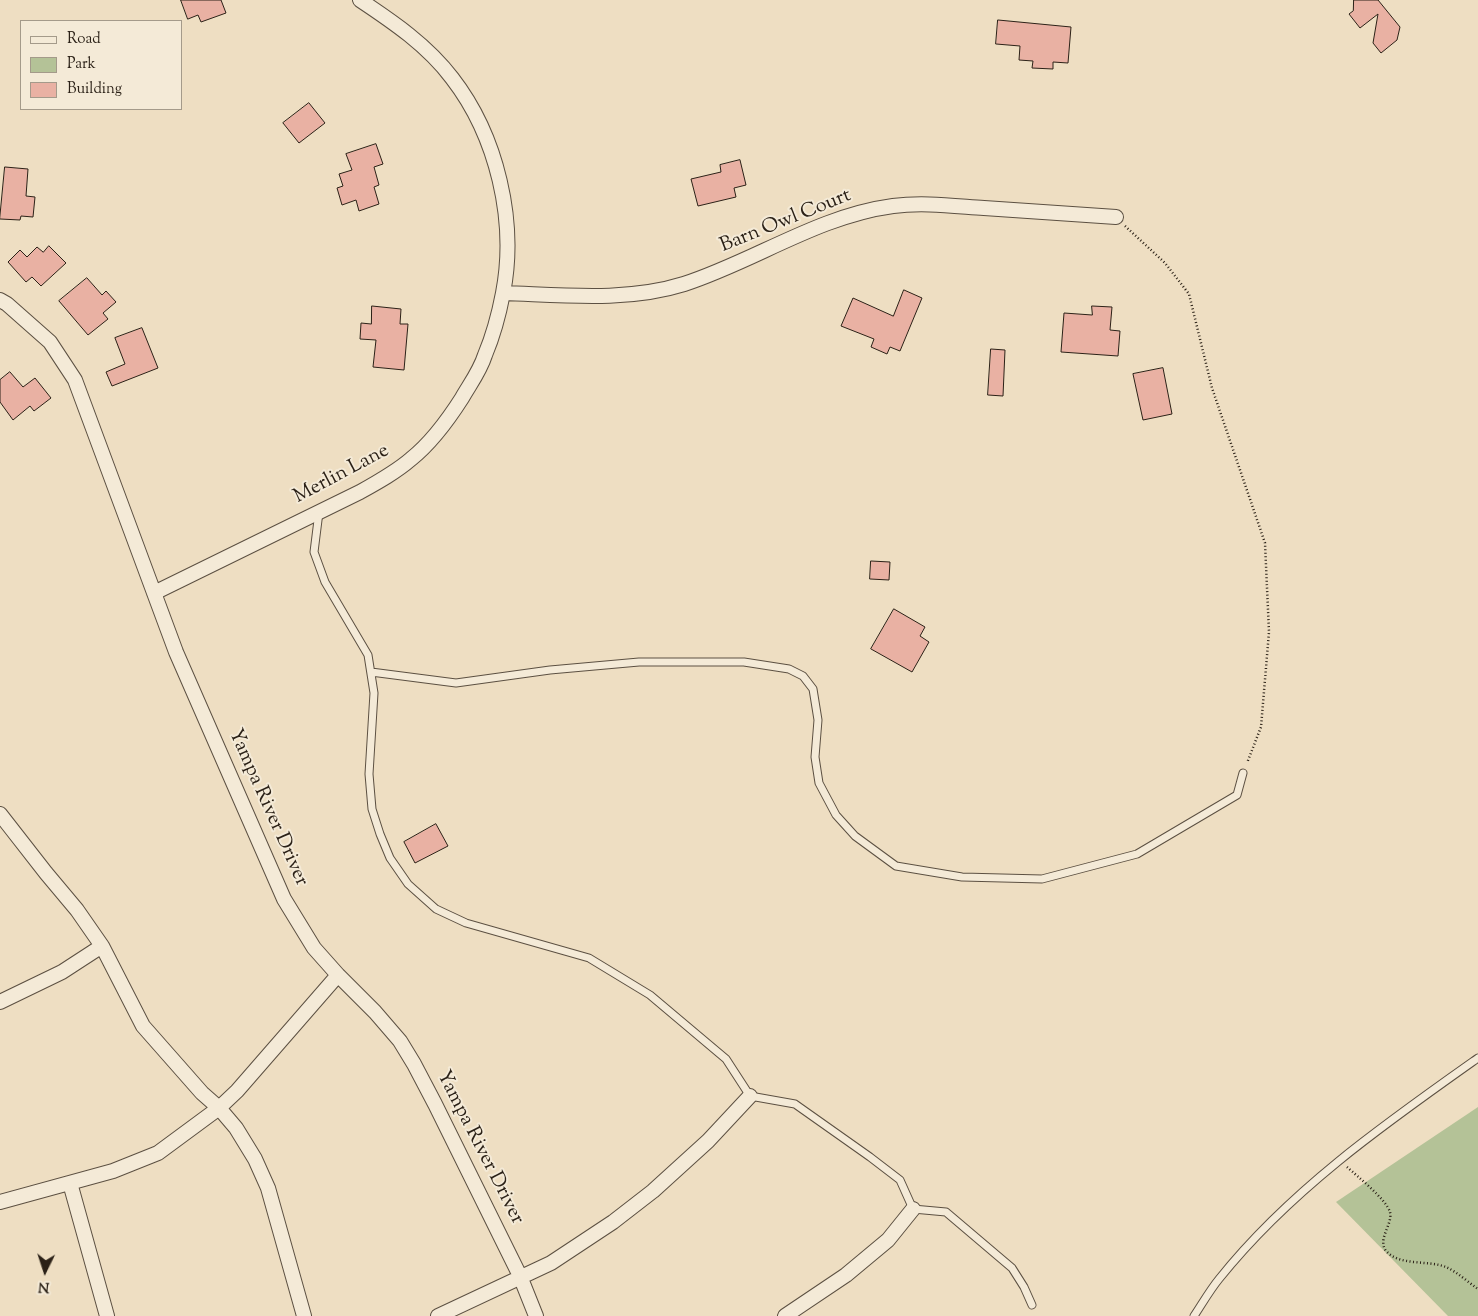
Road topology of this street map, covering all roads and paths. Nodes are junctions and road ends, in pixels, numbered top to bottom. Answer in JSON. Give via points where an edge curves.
{"nodes":[{"id":1,"x":360,"y":0,"type":"edge"},
{"id":2,"x":1116,"y":217,"type":"joint"},
{"id":3,"x":504,"y":293,"type":"junction"},
{"id":4,"x":0,"y":300,"type":"edge"},
{"id":5,"x":319,"y":512,"type":"junction"},
{"id":6,"x":154,"y":593,"type":"junction"},
{"id":7,"x":371,"y":672,"type":"junction"},
{"id":8,"x":1243,"y":773,"type":"joint"},
{"id":9,"x":0,"y":814,"type":"edge"},
{"id":10,"x":102,"y":946,"type":"junction"},
{"id":11,"x":338,"y":976,"type":"junction"},
{"id":12,"x":0,"y":1002,"type":"edge"},
{"id":13,"x":1478,"y":1058,"type":"edge"},
{"id":14,"x":750,"y":1096,"type":"junction"},
{"id":15,"x":219,"y":1108,"type":"junction"},
{"id":16,"x":1340,"y":1161,"type":"junction"},
{"id":17,"x":70,"y":1183,"type":"junction"},
{"id":18,"x":0,"y":1202,"type":"edge"},
{"id":19,"x":913,"y":1209,"type":"junction"},
{"id":20,"x":520,"y":1276,"type":"junction"},
{"id":21,"x":1478,"y":1289,"type":"edge"},
{"id":22,"x":1032,"y":1305,"type":"dead end"},
{"id":23,"x":107,"y":1316,"type":"edge"},
{"id":24,"x":304,"y":1316,"type":"edge"},
{"id":25,"x":438,"y":1316,"type":"edge"},
{"id":26,"x":536,"y":1316,"type":"edge"},
{"id":27,"x":785,"y":1316,"type":"edge"},
{"id":28,"x":1194,"y":1316,"type":"edge"}],
"edges":[{"from":1,"to":3,"type":"street","name":"Merlin Lane","via":[[414,38],[441,64],[476,118],[487,142],[502,196],[507,231]]},
{"from":2,"to":3,"type":"street","name":"Barn Owl Court","via":[[936,205],[894,206],[802,233],[709,275],[663,289],[589,296]]},
{"from":2,"to":8,"type":"path","via":[[1165,263],[1189,294],[1212,388],[1266,543],[1268,632],[1261,727]]},
{"from":3,"to":5,"type":"street","name":"Merlin Lane","via":[[485,356],[443,426],[412,459],[388,476]]},
{"from":4,"to":6,"type":"street","name":"Yampa River Driver","via":[[50,342],[74,380]]},
{"from":5,"to":6,"type":"street","name":"Merlin Lane"},
{"from":5,"to":7,"type":"lane","via":[[314,552],[325,582],[368,655]]},
{"from":6,"to":11,"type":"street","name":"Yampa River Driver","via":[[176,652],[284,898],[314,948]]},
{"from":7,"to":8,"type":"lane","via":[[456,683],[639,662],[744,662],[789,669],[803,676],[814,690],[818,720],[815,757],[819,783],[836,815],[855,836],[896,866],[962,877],[1042,878],[1137,854],[1236,795]]},
{"from":7,"to":14,"type":"lane","via":[[374,693],[369,774],[372,809],[390,858],[408,884],[436,909],[466,923],[589,958],[650,996],[726,1059]]},
{"from":9,"to":10,"type":"street"},
{"from":10,"to":12,"type":"street","via":[[62,972]]},
{"from":10,"to":15,"type":"street","via":[[143,1026]]},
{"from":11,"to":15,"type":"street"},
{"from":11,"to":20,"type":"street","name":"Yampa River Driver","via":[[400,1041],[414,1064]]},
{"from":13,"to":16,"type":"lane"},
{"from":14,"to":19,"type":"lane","via":[[795,1104],[900,1180]]},
{"from":14,"to":20,"type":"street","via":[[708,1141],[653,1191],[551,1263]]},
{"from":15,"to":17,"type":"street","via":[[158,1153],[113,1171]]},
{"from":15,"to":24,"type":"street","via":[[255,1158],[268,1188]]},
{"from":16,"to":21,"type":"path","via":[[1388,1208],[1390,1219],[1383,1242],[1389,1254],[1394,1258],[1448,1268]]},
{"from":16,"to":28,"type":"lane","via":[[1262,1231],[1219,1279]]},
{"from":17,"to":18,"type":"street"},
{"from":17,"to":23,"type":"street"},
{"from":19,"to":22,"type":"lane","via":[[946,1212],[1012,1268]]},
{"from":19,"to":27,"type":"street","via":[[888,1240],[846,1275]]},
{"from":20,"to":25,"type":"street"},
{"from":20,"to":26,"type":"street","name":"Yampa River Driver"}]}
